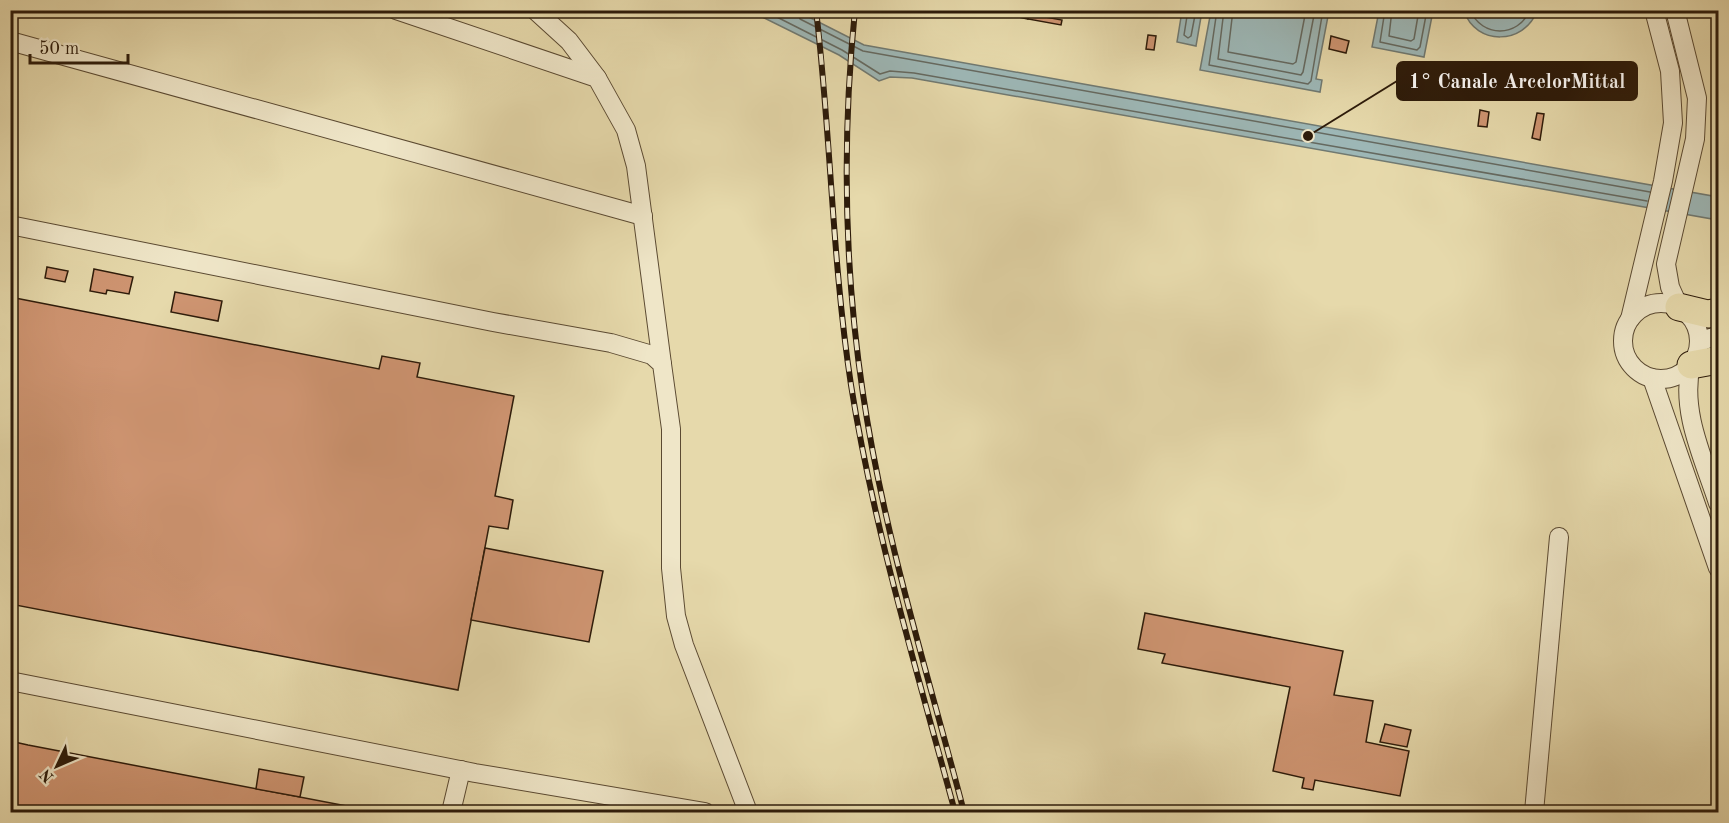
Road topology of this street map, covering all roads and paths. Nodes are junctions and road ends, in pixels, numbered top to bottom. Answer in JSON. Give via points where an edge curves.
{"nodes":[{"id":1,"x":396,"y":10,"type":"edge"},
{"id":2,"x":535,"y":10,"type":"edge"},
{"id":3,"x":1654,"y":10,"type":"edge"},
{"id":4,"x":1675,"y":10,"type":"edge"},
{"id":5,"x":10,"y":40,"type":"edge"},
{"id":6,"x":597,"y":78,"type":"junction"},
{"id":7,"x":643,"y":216,"type":"junction"},
{"id":8,"x":10,"y":225,"type":"edge"},
{"id":9,"x":1679,"y":307,"type":"junction"},
{"id":10,"x":1719,"y":312,"type":"edge"},
{"id":11,"x":1630,"y":319,"type":"junction"},
{"id":12,"x":1719,"y":336,"type":"edge"},
{"id":13,"x":1695,"y":353,"type":"junction"},
{"id":14,"x":1719,"y":360,"type":"edge"},
{"id":15,"x":662,"y":364,"type":"junction"},
{"id":16,"x":1652,"y":378,"type":"junction"},
{"id":17,"x":1719,"y":503,"type":"edge"},
{"id":18,"x":1559,"y":537,"type":"dead end"},
{"id":19,"x":1719,"y":568,"type":"edge"},
{"id":20,"x":10,"y":681,"type":"edge"},
{"id":21,"x":461,"y":770,"type":"junction"},
{"id":22,"x":451,"y":813,"type":"edge"},
{"id":23,"x":705,"y":813,"type":"edge"},
{"id":24,"x":748,"y":813,"type":"edge"},
{"id":25,"x":1534,"y":813,"type":"edge"}],
"edges":[{"from":1,"to":6,"type":"street"},
{"from":2,"to":6,"type":"street","via":[[569,41]]},
{"from":3,"to":11,"type":"street","via":[[1670,71],[1670,146]]},
{"from":4,"to":9,"type":"street","via":[[1697,98],[1695,139],[1666,264]]},
{"from":5,"to":7,"type":"street"},
{"from":6,"to":7,"type":"street","via":[[626,130]]},
{"from":7,"to":15,"type":"street"},
{"from":8,"to":15,"type":"street","via":[[611,343],[652,355]]},
{"from":9,"to":10,"type":"highway","via":[[1708,314]]},
{"from":9,"to":11,"type":"street","via":[[1669,303],[1649,305]]},
{"from":9,"to":13,"type":"street","via":[[1694,321]]},
{"from":11,"to":16,"type":"street","via":[[1623,334],[1625,353],[1635,369]]},
{"from":12,"to":13,"type":"street"},
{"from":13,"to":14,"type":"highway"},
{"from":13,"to":16,"type":"street","via":[[1674,377]]},
{"from":13,"to":17,"type":"street","via":[[1686,386],[1692,423]]},
{"from":15,"to":24,"type":"street","via":[[671,429],[671,568],[676,616]]},
{"from":16,"to":19,"type":"street"},
{"from":18,"to":25,"type":"street"},
{"from":20,"to":21,"type":"street"},
{"from":21,"to":22,"type":"street"},
{"from":21,"to":23,"type":"street"}]}
